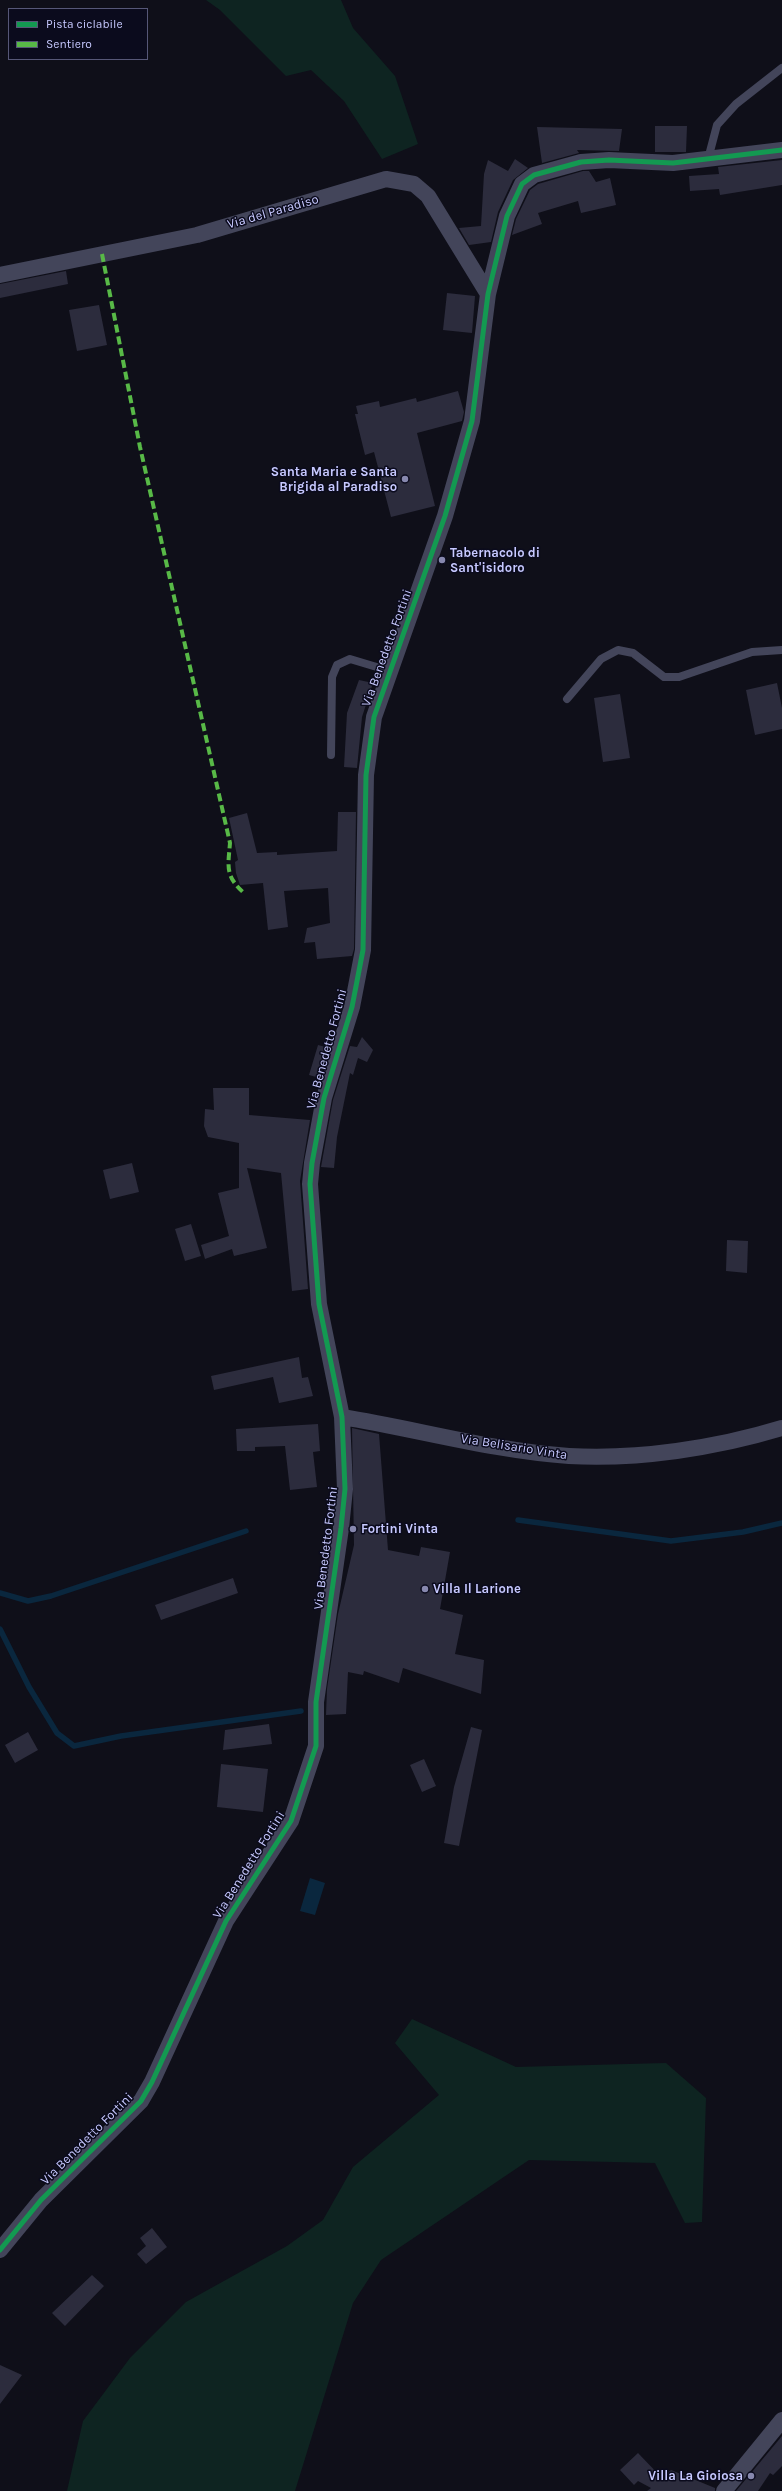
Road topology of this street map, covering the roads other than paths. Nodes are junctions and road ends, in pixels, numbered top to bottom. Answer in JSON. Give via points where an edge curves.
{"nodes":[{"id":1,"x":782,"y":68,"type":"edge"},
{"id":2,"x":782,"y":150,"type":"edge"},
{"id":3,"x":708,"y":159,"type":"junction"},
{"id":4,"x":0,"y":275,"type":"edge"},
{"id":5,"x":488,"y":294,"type":"junction"},
{"id":6,"x":782,"y":650,"type":"edge"},
{"id":7,"x":390,"y":671,"type":"junction"},
{"id":8,"x":567,"y":699,"type":"dead end"},
{"id":9,"x":331,"y":755,"type":"dead end"},
{"id":10,"x":342,"y":1417,"type":"junction"},
{"id":11,"x":782,"y":1428,"type":"edge"},
{"id":12,"x":0,"y":2250,"type":"edge"},
{"id":13,"x":782,"y":2420,"type":"edge"},
{"id":14,"x":724,"y":2491,"type":"edge"}],
"edges":[{"from":1,"to":3,"type":"lane","via":[[736,104],[717,125]]},
{"from":2,"to":3,"type":"street","name":"Via Benedetto Fortini"},
{"from":3,"to":5,"type":"street","name":"Via Benedetto Fortini","via":[[672,163],[609,160],[581,162],[534,175],[522,184],[507,216]]},
{"from":4,"to":5,"type":"street","name":"Via del Paradiso","via":[[197,235],[386,179],[414,184],[428,196]]},
{"from":5,"to":7,"type":"street","name":"Via Benedetto Fortini","via":[[472,421],[445,516]]},
{"from":6,"to":8,"type":"lane","via":[[752,652],[679,677],[664,677],[633,653],[618,650],[601,659]]},
{"from":7,"to":9,"type":"lane","via":[[350,659],[337,665],[332,677]]},
{"from":7,"to":10,"type":"street","name":"Via Benedetto Fortini","via":[[374,717],[366,775],[363,950],[352,1007],[324,1098],[310,1184],[319,1304]]},
{"from":10,"to":11,"type":"street","name":"Via Belisario Vinta","via":[[528,1451],[569,1456],[669,1452]]},
{"from":10,"to":12,"type":"street","name":"Via Benedetto Fortini","via":[[345,1489],[316,1702],[316,1746],[291,1821],[226,1921],[141,2101],[41,2200]]},
{"from":13,"to":14,"type":"street"}]}
